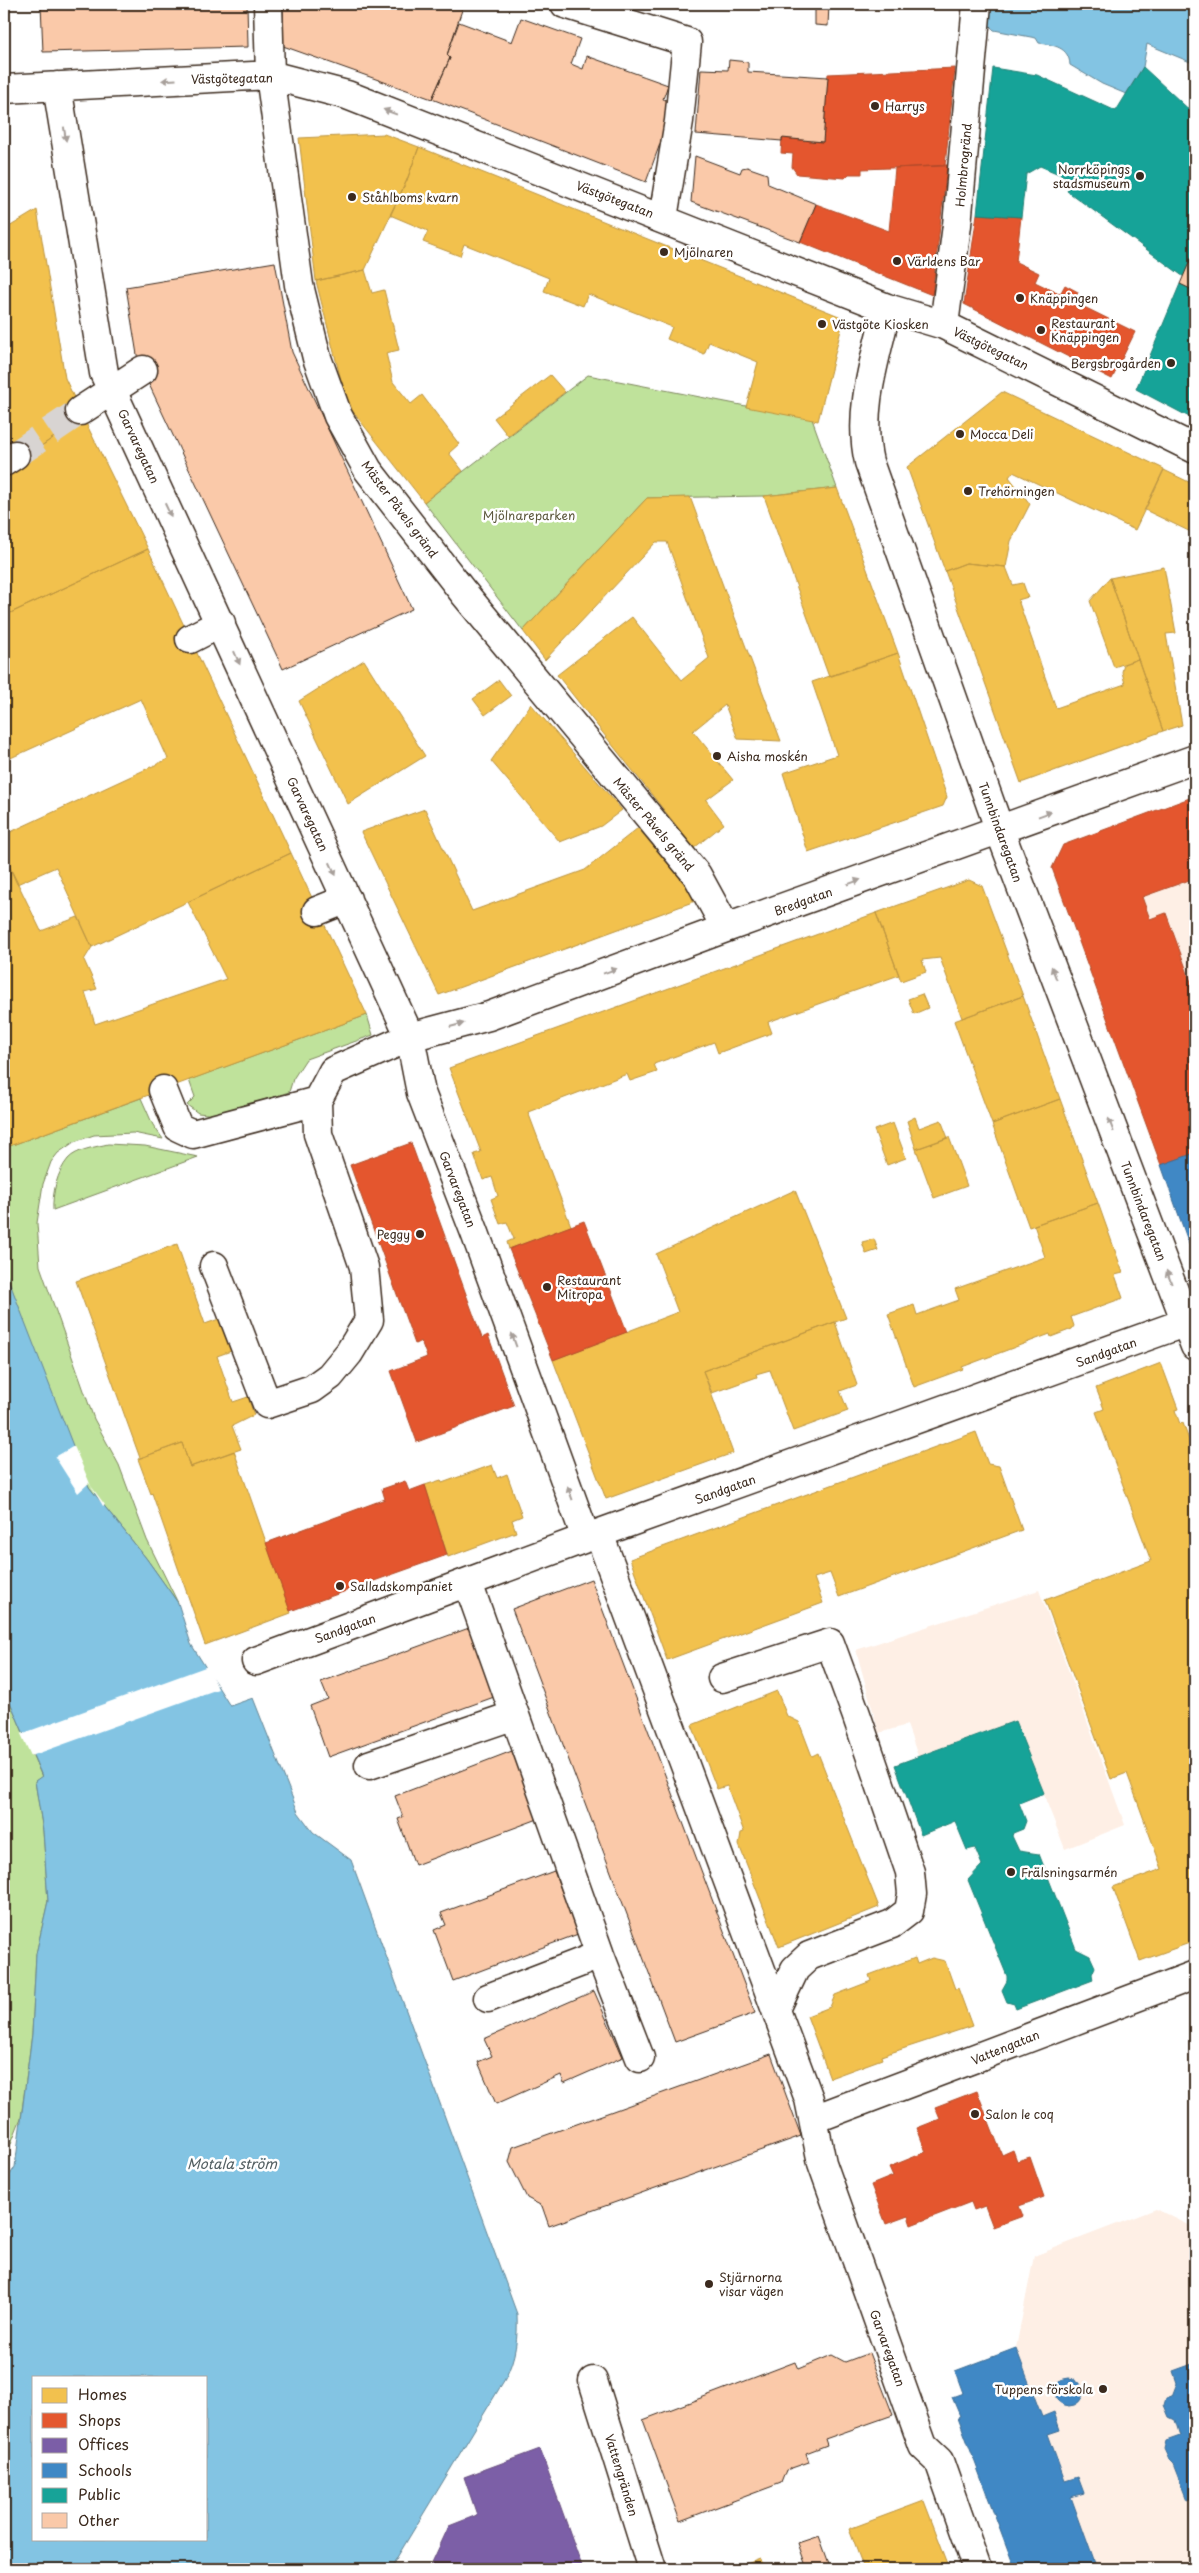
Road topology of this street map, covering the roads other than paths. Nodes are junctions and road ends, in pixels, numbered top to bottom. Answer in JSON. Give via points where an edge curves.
{"nodes":[{"id":1,"x":268,"y":4,"type":"edge"},
{"id":2,"x":565,"y":4,"type":"edge"},
{"id":3,"x":976,"y":12,"type":"edge"},
{"id":4,"x":270,"y":75,"type":"junction"},
{"id":5,"x":57,"y":86,"type":"junction"},
{"id":6,"x":4,"y":89,"type":"edge"},
{"id":7,"x":662,"y":218,"type":"junction"},
{"id":8,"x":887,"y":308,"type":"junction"},
{"id":9,"x":944,"y":325,"type":"junction"},
{"id":10,"x":143,"y":370,"type":"dead end"},
{"id":11,"x":112,"y":390,"type":"junction"},
{"id":12,"x":80,"y":411,"type":"tunnel mouth"},
{"id":13,"x":1195,"y":449,"type":"edge"},
{"id":14,"x":221,"y":623,"type":"junction"},
{"id":15,"x":190,"y":639,"type":"dead end"},
{"id":16,"x":1195,"y":759,"type":"edge"},
{"id":17,"x":1000,"y":830,"type":"junction"},
{"id":18,"x":347,"y":899,"type":"junction"},
{"id":19,"x":317,"y":911,"type":"dead end"},
{"id":20,"x":726,"y":928,"type":"junction"},
{"id":21,"x":410,"y":1038,"type":"junction"},
{"id":22,"x":163,"y":1090,"type":"dead end"},
{"id":23,"x":317,"y":1102,"type":"junction"},
{"id":24,"x":214,"y":1266,"type":"dead end"},
{"id":25,"x":1192,"y":1329,"type":"edge"},
{"id":26,"x":593,"y":1536,"type":"junction"},
{"id":27,"x":468,"y":1583,"type":"junction"},
{"id":28,"x":256,"y":1661,"type":"dead end"},
{"id":29,"x":722,"y":1678,"type":"dead end"},
{"id":30,"x":515,"y":1715,"type":"junction"},
{"id":31,"x":369,"y":1765,"type":"dead end"},
{"id":32,"x":600,"y":1955,"type":"junction"},
{"id":33,"x":1195,"y":1975,"type":"edge"},
{"id":34,"x":488,"y":1998,"type":"dead end"},
{"id":35,"x":776,"y":2009,"type":"junction"},
{"id":36,"x":640,"y":2058,"type":"dead end"},
{"id":37,"x":814,"y":2119,"type":"junction"},
{"id":38,"x":593,"y":2381,"type":"dead end"},
{"id":39,"x":652,"y":2569,"type":"edge"},
{"id":40,"x":978,"y":2569,"type":"edge"}],
"edges":[{"from":1,"to":4,"type":"street","name":"Mäster Påvels gränd"},
{"from":2,"to":7,"type":"street","via":[[687,42],[679,121]]},
{"from":3,"to":9,"type":"street","name":"Holmbrogränd","via":[[957,225]]},
{"from":4,"to":5,"type":"street","name":"Västgötegatan","one_way":true},
{"from":7,"to":4,"type":"street","name":"Västgötegatan","one_way":true,"via":[[347,95]]},
{"from":4,"to":20,"type":"street","name":"Mäster Påvels gränd","via":[[299,285],[317,358],[338,416],[368,470],[463,592],[697,875]]},
{"from":5,"to":6,"type":"street","name":"Västgötegatan"},
{"from":5,"to":11,"type":"street","name":"Garvaregatan","one_way":true,"via":[[104,373]]},
{"from":7,"to":8,"type":"street","name":"Västgötegatan"},
{"from":8,"to":9,"type":"street","name":"Västgötegatan"},
{"from":8,"to":17,"type":"street","name":"Tunnbindaregatan","via":[[868,396],[864,442]]},
{"from":9,"to":13,"type":"street","name":"Västgötegatan"},
{"from":10,"to":11,"type":"street"},
{"from":11,"to":12,"type":"street"},
{"from":11,"to":14,"type":"street","name":"Garvaregatan","one_way":true},
{"from":14,"to":15,"type":"street"},
{"from":14,"to":18,"type":"street","name":"Garvaregatan","one_way":true},
{"from":17,"to":16,"type":"street","name":"Bredgatan","one_way":true},
{"from":20,"to":17,"type":"street","name":"Bredgatan","one_way":true},
{"from":25,"to":17,"type":"street","name":"Tunnbindaregatan","one_way":true},
{"from":18,"to":19,"type":"street"},
{"from":18,"to":21,"type":"street","name":"Garvaregatan"},
{"from":21,"to":20,"type":"street","name":"Bredgatan","one_way":true,"via":[[489,1016]]},
{"from":21,"to":23,"type":"street","name":"Bredgatan","via":[[333,1071]]},
{"from":26,"to":21,"type":"street","name":"Garvaregatan","one_way":true,"via":[[421,1093]]},
{"from":22,"to":23,"type":"street","via":[[178,1127],[193,1134]]},
{"from":23,"to":24,"type":"street","via":[[318,1134],[364,1267],[369,1320],[349,1353],[330,1376],[312,1389],[267,1404]]},
{"from":25,"to":26,"type":"street","name":"Sandgatan"},
{"from":26,"to":27,"type":"street","name":"Sandgatan"},
{"from":26,"to":35,"type":"street","name":"Garvaregatan"},
{"from":27,"to":28,"type":"street","name":"Sandgatan"},
{"from":27,"to":30,"type":"street"},
{"from":29,"to":35,"type":"street","via":[[830,1643],[910,1872],[912,1894],[909,1911],[892,1924],[809,1956],[795,1969]]},
{"from":30,"to":31,"type":"street"},
{"from":30,"to":32,"type":"street"},
{"from":32,"to":34,"type":"street"},
{"from":32,"to":36,"type":"street"},
{"from":33,"to":37,"type":"street","name":"Vattengatan"},
{"from":35,"to":37,"type":"street","name":"Garvaregatan"},
{"from":37,"to":40,"type":"street","name":"Garvaregatan","via":[[822,2164],[923,2446],[939,2461]]},
{"from":38,"to":39,"type":"street","name":"Vattengränden"}]}
